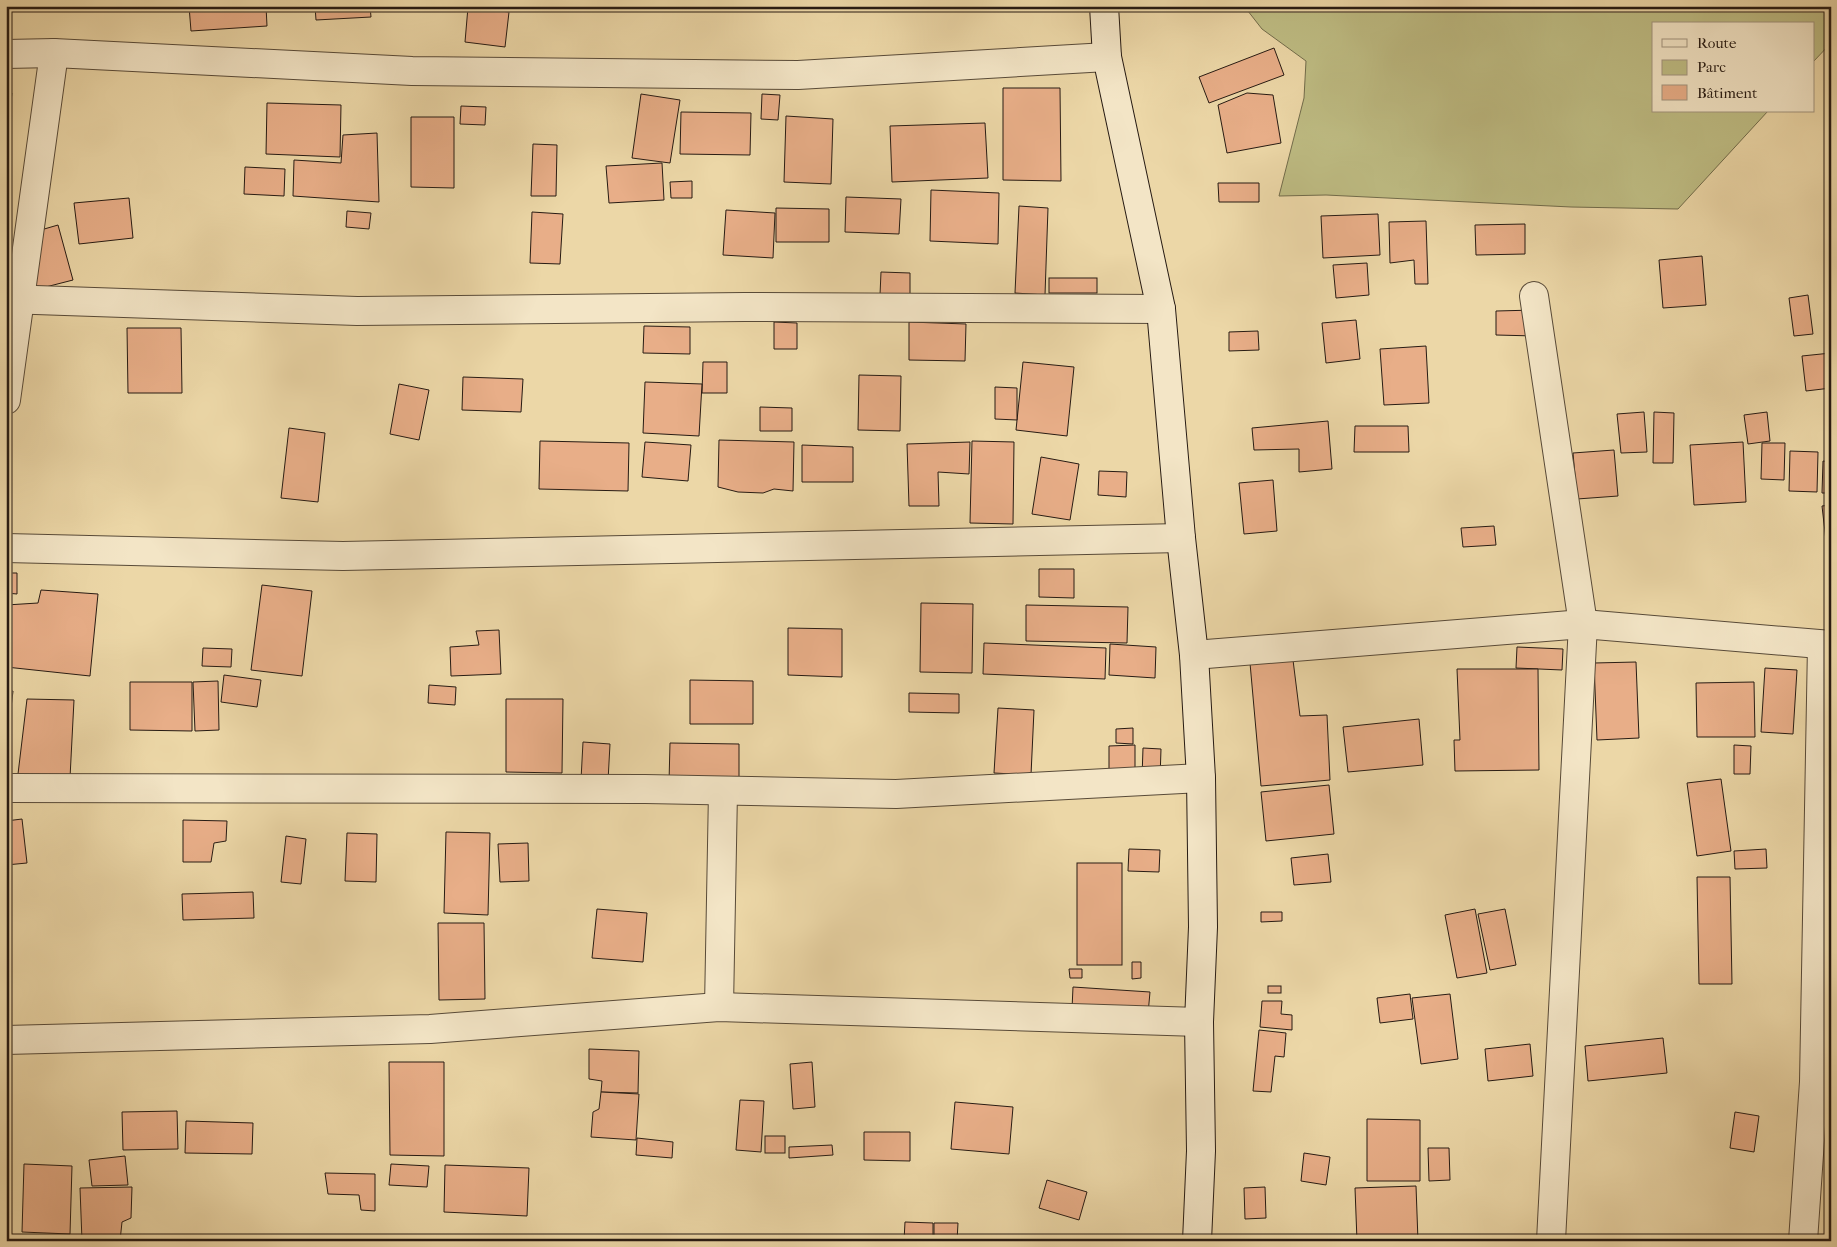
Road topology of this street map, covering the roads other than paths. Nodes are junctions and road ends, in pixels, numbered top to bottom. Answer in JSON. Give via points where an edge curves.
{"nodes":[{"id":1,"x":1104,"y":6,"type":"edge"},
{"id":2,"x":54,"y":52,"type":"junction"},
{"id":3,"x":6,"y":54,"type":"edge"},
{"id":4,"x":1107,"y":57,"type":"junction"},
{"id":5,"x":1534,"y":296,"type":"dead end"},
{"id":6,"x":13,"y":299,"type":"edge"},
{"id":7,"x":1161,"y":309,"type":"junction"},
{"id":8,"x":6,"y":400,"type":"edge"},
{"id":9,"x":1181,"y":538,"type":"junction"},
{"id":10,"x":6,"y":548,"type":"edge"},
{"id":11,"x":1583,"y":624,"type":"junction"},
{"id":12,"x":1826,"y":645,"type":"edge"},
{"id":13,"x":1194,"y":654,"type":"junction"},
{"id":14,"x":1201,"y":778,"type":"junction"},
{"id":15,"x":6,"y":788,"type":"edge"},
{"id":16,"x":722,"y":791,"type":"junction"},
{"id":17,"x":719,"y":1007,"type":"junction"},
{"id":18,"x":1199,"y":1022,"type":"junction"},
{"id":19,"x":6,"y":1040,"type":"edge"},
{"id":20,"x":1197,"y":1241,"type":"edge"},
{"id":21,"x":1552,"y":1241,"type":"edge"},
{"id":22,"x":1803,"y":1241,"type":"edge"}],
"edges":[{"from":1,"to":4,"type":"street"},
{"from":2,"to":3,"type":"street"},
{"from":2,"to":4,"type":"street","via":[[412,72],[798,75]]},
{"from":2,"to":6,"type":"street"},
{"from":4,"to":7,"type":"street"},
{"from":5,"to":11,"type":"street"},
{"from":6,"to":7,"type":"street","via":[[357,311],[744,307]]},
{"from":6,"to":8,"type":"street"},
{"from":7,"to":9,"type":"street"},
{"from":9,"to":10,"type":"street","via":[[344,556]]},
{"from":9,"to":13,"type":"street"},
{"from":11,"to":12,"type":"street"},
{"from":11,"to":13,"type":"street"},
{"from":11,"to":21,"type":"street"},
{"from":12,"to":22,"type":"street","via":[[1814,1082]]},
{"from":13,"to":14,"type":"street"},
{"from":14,"to":16,"type":"street","via":[[896,794]]},
{"from":14,"to":18,"type":"street","via":[[1203,927]]},
{"from":15,"to":16,"type":"street"},
{"from":16,"to":17,"type":"street"},
{"from":17,"to":18,"type":"street"},
{"from":17,"to":19,"type":"street","via":[[430,1029]]},
{"from":18,"to":20,"type":"street","via":[[1201,1151]]}]}
